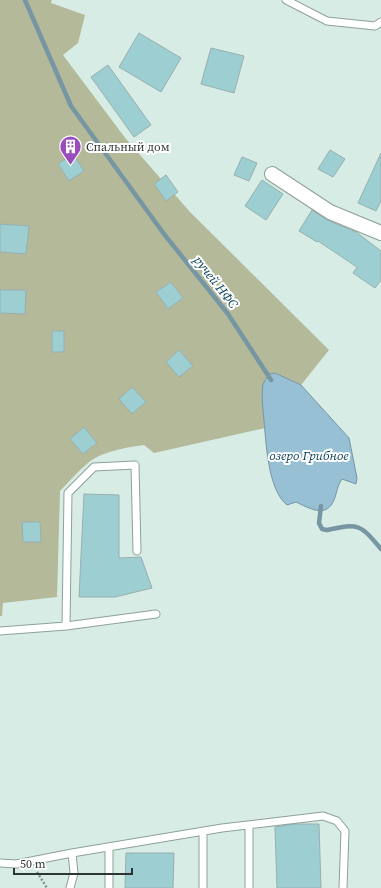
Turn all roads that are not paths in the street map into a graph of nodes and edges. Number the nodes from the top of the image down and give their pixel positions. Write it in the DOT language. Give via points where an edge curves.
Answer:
graph roads {
  1 [pos="286,0"];
  2 [pos="381,22"];
  3 [pos="272,174"];
  4 [pos="381,233"];
  5 [pos="137,551"];
  6 [pos="156,614"];
  7 [pos="66,626"];
  8 [pos="0,631"];
  9 [pos="248,825"];
  10 [pos="203,832"];
  11 [pos="109,847"];
  12 [pos="72,853"];
  13 [pos="0,863"];
  14 [pos="70,888"];
  15 [pos="109,888"];
  16 [pos="203,888"];
  17 [pos="248,888"];
  18 [pos="343,888"];
  1 -- 2 [label="lane" via="328,21 375,26"];
  3 -- 4 [label="street" via="330,212"];
  5 -- 7 [label="lane" via="135,465 94,467 68,493"];
  6 -- 7 [label="lane"];
  7 -- 8 [label="lane"];
  9 -- 10 [label="lane"];
  9 -- 17 [label="lane"];
  9 -- 18 [label="lane" via="323,816 337,821 345,830"];
  10 -- 11 [label="lane"];
  10 -- 16 [label="lane"];
  11 -- 12 [label="lane"];
  11 -- 15 [label="lane"];
  12 -- 13 [label="lane" via="16,864"];
  12 -- 14 [label="lane" via="74,874"];
}
